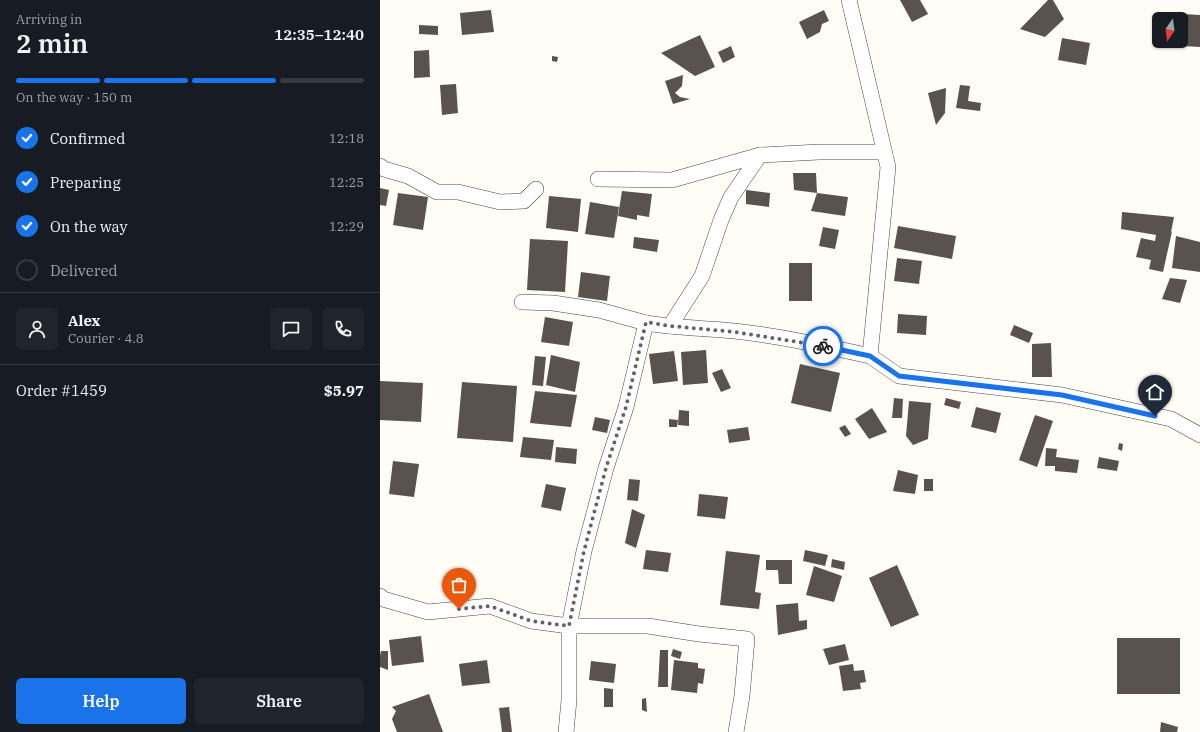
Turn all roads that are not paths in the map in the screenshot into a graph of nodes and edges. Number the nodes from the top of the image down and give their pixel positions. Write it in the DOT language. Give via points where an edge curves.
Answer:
graph roads {
  1 [pos="849,0"];
  2 [pos="884,152"];
  3 [pos="760,155"];
  4 [pos="380,166"];
  5 [pos="598,179"];
  6 [pos="536,189"];
  7 [pos="522,302"];
  8 [pos="646,322"];
  9 [pos="670,326"];
  10 [pos="870,356"];
  11 [pos="1200,435"];
  12 [pos="380,596"];
  13 [pos="569,626"];
  14 [pos="566,732"];
  15 [pos="736,732"];
  1 -- 2 [label="street"];
  2 -- 3 [label="street"];
  2 -- 10 [label="street" via="888,167"];
  3 -- 5 [label="street" via="672,180"];
  3 -- 9 [label="street" via="731,197 702,276"];
  4 -- 6 [label="street" via="408,176 437,192 458,192 500,202 524,201"];
  7 -- 8 [label="street" via="553,303 600,310"];
  8 -- 9 [label="street"];
  8 -- 13 [label="street" via="626,407 606,468 584,551"];
  9 -- 10 [label="street" via="812,343"];
  10 -- 11 [label="street" via="899,376 1062,395 1171,419"];
  12 -- 13 [label="street" via="428,612 490,606 531,621"];
  13 -- 14 [label="street" via="569,700"];
  13 -- 15 [label="street" via="648,626 747,639"];
}
